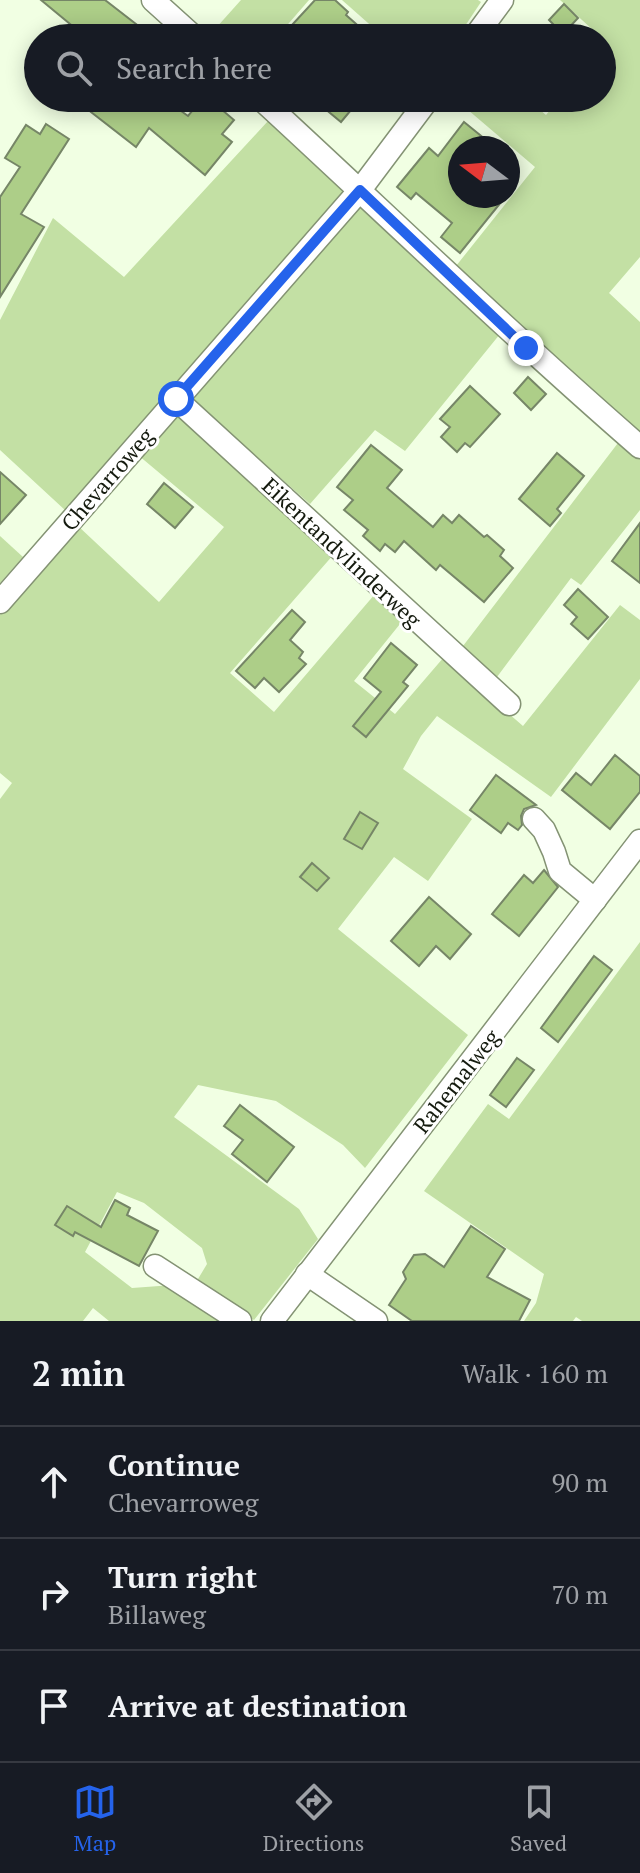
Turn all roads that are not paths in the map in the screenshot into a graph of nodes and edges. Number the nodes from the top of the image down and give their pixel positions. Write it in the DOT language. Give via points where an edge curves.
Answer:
graph roads {
  1 [pos="153,0"];
  2 [pos="502,0"];
  3 [pos="180,24"];
  4 [pos="484,24"];
  5 [pos="275,112"];
  6 [pos="418,112"];
  7 [pos="360,190"];
  8 [pos="176,399"];
  9 [pos="640,447"];
  10 [pos="0,602"];
  11 [pos="509,704"];
  12 [pos="534,819"];
  13 [pos="640,841"];
  14 [pos="595,900"];
  15 [pos="155,1266"];
  16 [pos="307,1274"];
  17 [pos="240,1321"];
  18 [pos="272,1321"];
  19 [pos="376,1321"];
  1 -- 3 [label="street"];
  2 -- 4 [label="street"];
  5 -- 7 [label="street"];
  6 -- 7 [label="street, Chevarroweg"];
  7 -- 8 [label="street, Chevarroweg"];
  7 -- 9 [label="street" via="526,348"];
  8 -- 10 [label="street, Chevarroweg"];
  8 -- 11 [label="street, Eikentandvlinderweg"];
  12 -- 14 [label="street" via="544,830 560,871"];
  13 -- 14 [label="street, Rahemalweg"];
  14 -- 16 [label="street, Rahemalweg"];
  15 -- 17 [label="street"];
  16 -- 18 [label="street, Rahemalweg"];
  16 -- 19 [label="street"];
}
